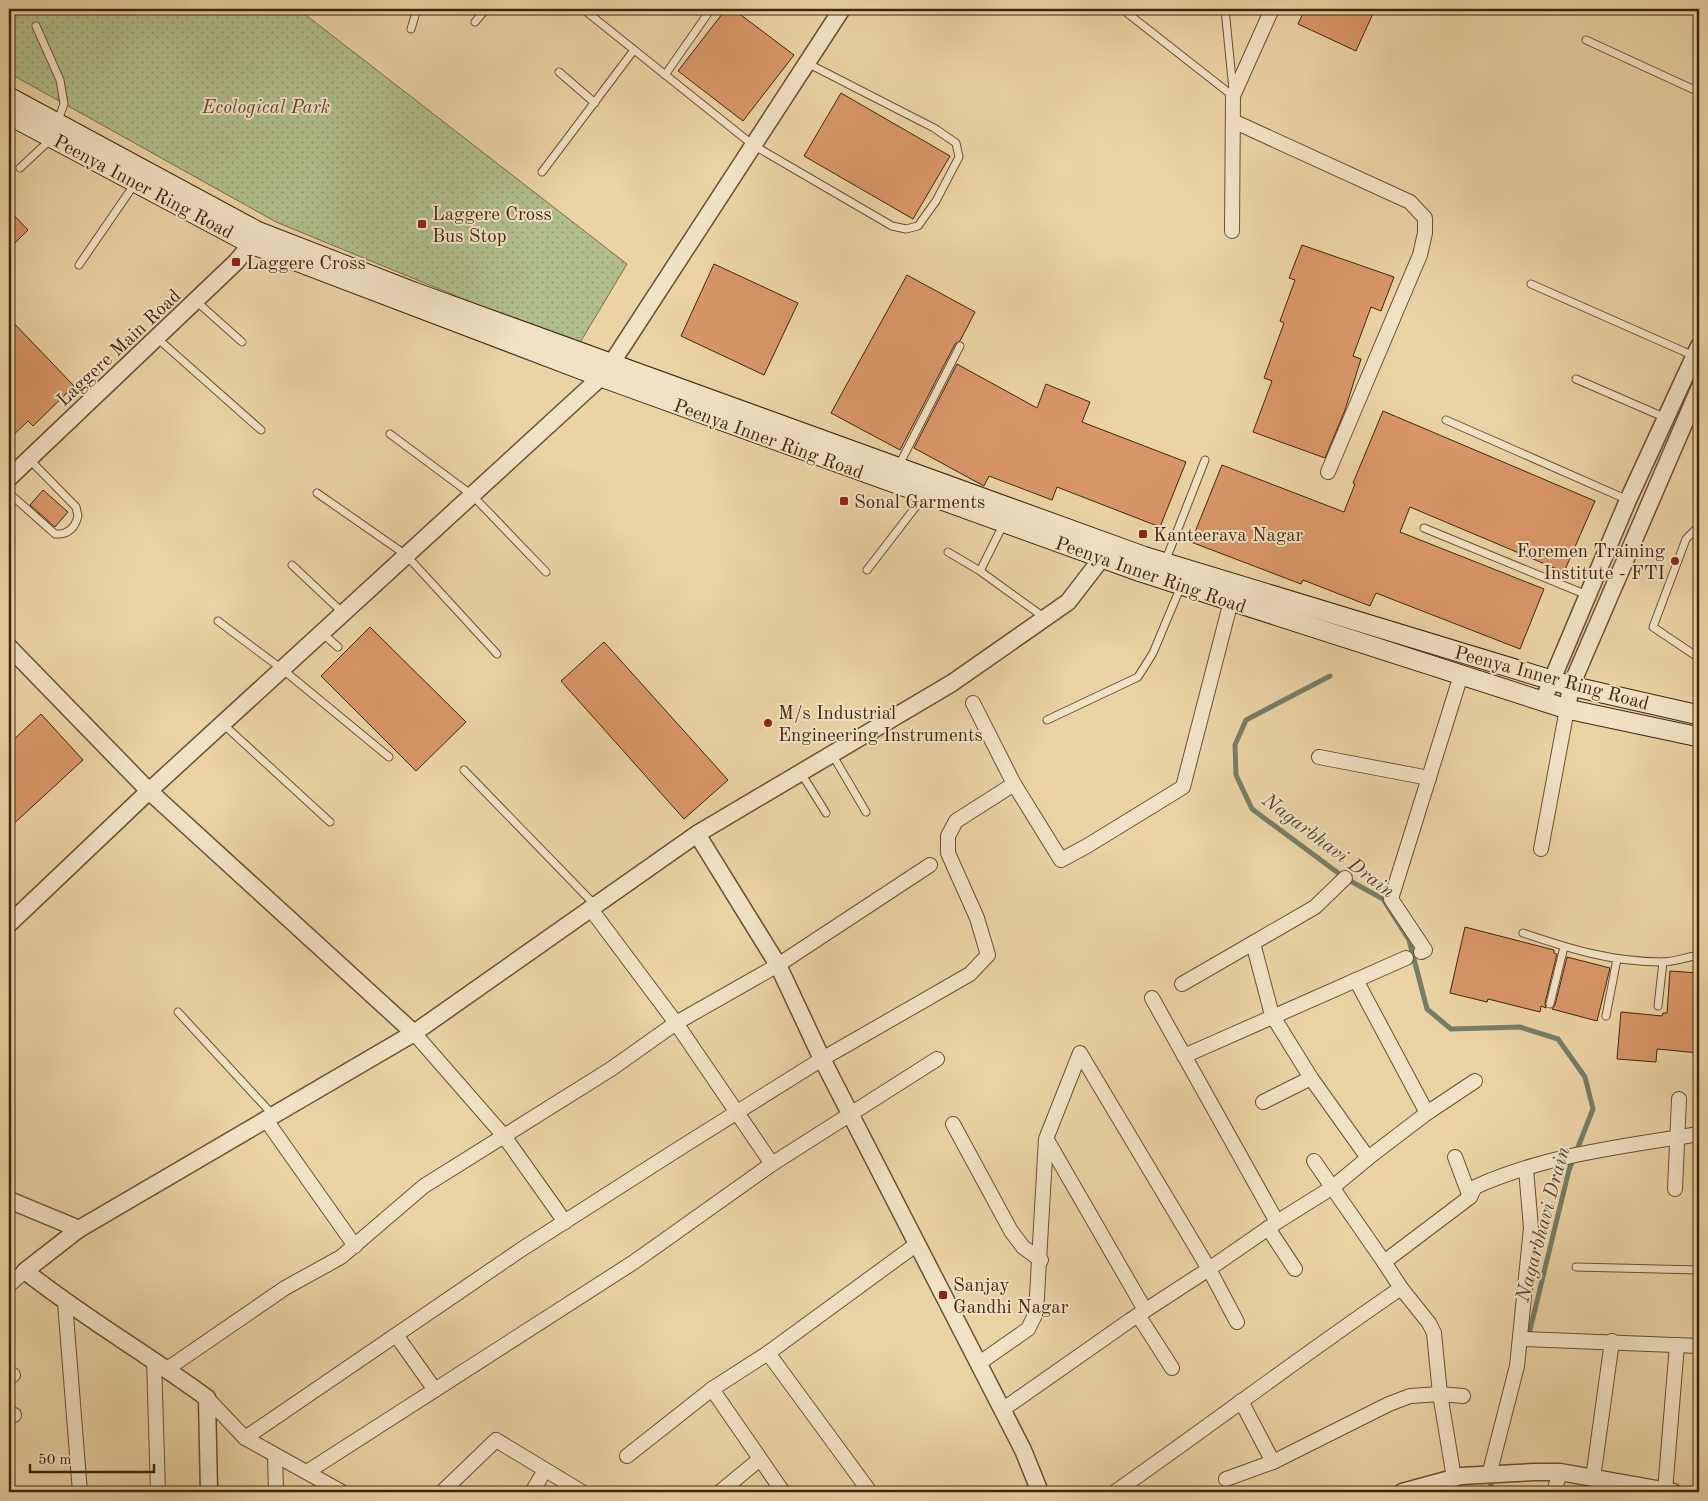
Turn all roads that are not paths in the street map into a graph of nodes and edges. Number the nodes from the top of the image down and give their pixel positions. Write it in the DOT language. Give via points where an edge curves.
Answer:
graph roads {
  1 [pos="417,9"];
  2 [pos="486,9"];
  3 [pos="583,9"];
  4 [pos="711,9"];
  5 [pos="842,9"];
  6 [pos="1122,9"];
  7 [pos="1225,9"];
  8 [pos="1272,9"];
  9 [pos="475,22"];
  10 [pos="36,26"];
  11 [pos="411,29"];
  12 [pos="1586,40"];
  13 [pos="634,50"];
  14 [pos="806,63"];
  15 [pos="559,72"];
  16 [pos="665,75"];
  17 [pos="1699,92"];
  18 [pos="1233,96"];
  19 [pos="9,97"];
  20 [pos="595,103"];
  21 [pos="9,115"];
  22 [pos="1233,121"];
  23 [pos="54,130"];
  24 [pos="753,145"];
  25 [pos="20,168"];
  26 [pos="542,172"];
  27 [pos="136,182"];
  28 [pos="1232,231"];
  29 [pos="254,237"];
  30 [pos="79,265"];
  31 [pos="1531,284"];
  32 [pos="196,301"];
  33 [pos="157,337"];
  34 [pos="242,342"];
  35 [pos="960,346"];
  36 [pos="1697,351"];
  37 [pos="606,370"];
  38 [pos="1576,379"];
  39 [pos="1699,390"];
  40 [pos="1666,418"];
  41 [pos="1446,420"];
  42 [pos="261,430"];
  43 [pos="390,434"];
  44 [pos="28,459"];
  45 [pos="1205,460"];
  46 [pos="898,468"];
  47 [pos="1328,472"];
  48 [pos="9,478"];
  49 [pos="9,493"];
  50 [pos="317,494"];
  51 [pos="926,494"];
  52 [pos="472,495"];
  53 [pos="1628,500"];
  54 [pos="1004,523"];
  55 [pos="1699,526"];
  56 [pos="1424,528"];
  57 [pos="1105,551"];
  58 [pos="948,552"];
  59 [pos="406,555"];
  60 [pos="1165,563"];
  61 [pos="292,565"];
  62 [pos="867,570"];
  63 [pos="980,571"];
  64 [pos="546,572"];
  65 [pos="1181,585"];
  66 [pos="1587,596"];
  67 [pos="1231,601"];
  68 [pos="343,613"];
  69 [pos="1045,618"];
  70 [pos="218,621"];
  71 [pos="322,632"];
  72 [pos="9,646"];
  73 [pos="338,647"];
  74 [pos="497,654"];
  75 [pos="1699,658"];
  76 [pos="282,669"];
  77 [pos="1461,675"];
  78 [pos="1552,680"];
  79 [pos="1571,686"];
  80 [pos="1543,701"];
  81 [pos="973,704"];
  82 [pos="1567,709"];
  83 [pos="1699,715"];
  84 [pos="1047,720"];
  85 [pos="222,724"];
  86 [pos="1699,737"];
  87 [pos="832,754"];
  88 [pos="389,757"];
  89 [pos="1318,757"];
  90 [pos="464,770"];
  91 [pos="800,773"];
  92 [pos="1429,778"];
  93 [pos="1014,784"];
  94 [pos="149,791"];
  95 [pos="866,812"];
  96 [pos="826,813"];
  97 [pos="330,822"];
  98 [pos="697,834"];
  99 [pos="1541,849"];
  100 [pos="930,865"];
  101 [pos="1345,878"];
  102 [pos="593,907"];
  103 [pos="9,924"];
  104 [pos="1523,933"];
  105 [pos="1253,943"];
  106 [pos="1564,947"];
  107 [pos="1421,952"];
  108 [pos="1699,955"];
  109 [pos="1406,958"];
  110 [pos="1617,958"];
  111 [pos="1663,962"];
  112 [pos="778,964"];
  113 [pos="1356,980"];
  114 [pos="1182,984"];
  115 [pos="1152,998"];
  116 [pos="1550,1004"];
  117 [pos="1658,1006"];
  118 [pos="178,1012"];
  119 [pos="1272,1015"];
  120 [pos="1606,1016"];
  121 [pos="676,1023"];
  122 [pos="414,1033"];
  123 [pos="1184,1056"];
  124 [pos="822,1059"];
  125 [pos="937,1059"];
  126 [pos="1310,1078"];
  127 [pos="1475,1081"];
  128 [pos="1679,1099"];
  129 [pos="1263,1102"];
  130 [pos="738,1113"];
  131 [pos="1427,1113"];
  132 [pos="851,1114"];
  133 [pos="269,1118"];
  134 [pos="953,1124"];
  135 [pos="1699,1134"];
  136 [pos="504,1136"];
  137 [pos="1677,1137"];
  138 [pos="1046,1139"];
  139 [pos="1455,1157"];
  140 [pos="1368,1158"];
  141 [pos="1314,1161"];
  142 [pos="772,1164"];
  143 [pos="1526,1168"];
  144 [pos="1333,1187"];
  145 [pos="1674,1189"];
  146 [pos="1470,1197"];
  147 [pos="9,1200"];
  148 [pos="565,1222"];
  149 [pos="1273,1225"];
  150 [pos="79,1229"];
  151 [pos="917,1244"];
  152 [pos="355,1246"];
  153 [pos="1041,1260"];
  154 [pos="1384,1262"];
  155 [pos="1576,1267"];
  156 [pos="1209,1269"];
  157 [pos="1295,1269"];
  158 [pos="1699,1270"];
  159 [pos="24,1271"];
  160 [pos="9,1285"];
  161 [pos="1401,1288"];
  162 [pos="65,1303"];
  163 [pos="1141,1313"];
  164 [pos="1237,1322"];
  165 [pos="396,1335"];
  166 [pos="1526,1339"];
  167 [pos="1612,1341"];
  168 [pos="1677,1345"];
  169 [pos="1699,1346"];
  170 [pos="768,1353"];
  171 [pos="978,1364"];
  172 [pos="161,1365"];
  173 [pos="1172,1368"];
  174 [pos="712,1389"];
  175 [pos="435,1390"];
  176 [pos="1440,1394"];
  177 [pos="1463,1396"];
  178 [pos="206,1398"];
  179 [pos="1241,1401"];
  180 [pos="1002,1410"];
  181 [pos="245,1438"];
  182 [pos="275,1454"];
  183 [pos="627,1456"];
  184 [pos="760,1459"];
  185 [pos="1273,1462"];
  186 [pos="545,1470"];
  187 [pos="307,1472"];
  188 [pos="1560,1472"];
  189 [pos="1489,1475"];
  190 [pos="1458,1477"];
  191 [pos="1593,1478"];
  192 [pos="1226,1479"];
  193 [pos="1661,1491"];
  194 [pos="80,1492"];
  195 [pos="158,1492"];
  196 [pos="209,1492"];
  197 [pos="276,1492"];
  198 [pos="342,1492"];
  199 [pos="442,1492"];
  200 [pos="532,1492"];
  201 [pos="582,1492"];
  202 [pos="720,1492"];
  203 [pos="783,1492"];
  204 [pos="870,1492"];
  205 [pos="1040,1492"];
  206 [pos="1115,1492"];
  207 [pos="1402,1492"];
  208 [pos="1554,1492"];
  1 -- 11 [label="lane"];
  2 -- 9 [label="lane"];
  3 -- 13 [label="lane"];
  4 -- 16 [label="lane"];
  5 -- 14 [label="street"];
  6 -- 18 [label="lane"];
  7 -- 18 [label="lane"];
  8 -- 18 [label="street"];
  10 -- 23 [label="lane" via="60,80 64,104"];
  12 -- 17 [label="lane"];
  13 -- 16 [label="lane"];
  13 -- 20 [label="lane"];
  14 -- 24 [label="street"];
  14 -- 24 [label="lane" via="934,128 956,143 959,157 936,202 918,226 892,226"];
  15 -- 20 [label="lane"];
  16 -- 24 [label="lane"];
  18 -- 22 [label="street"];
  19 -- 23 [label="main road, Peenya Inner Ring Road"];
  20 -- 26 [label="lane"];
  21 -- 23 [label="main road, Peenya Inner Ring Road"];
  22 -- 28 [label="street"];
  22 -- 47 [label="street" via="1410,202 1425,218 1420,255"];
  23 -- 25 [label="lane"];
  23 -- 27 [label="main road, Peenya Inner Ring Road"];
  23 -- 29 [label="main road, Peenya Inner Ring Road"];
  24 -- 37 [label="street"];
  27 -- 29 [label="main road, Peenya Inner Ring Road"];
  27 -- 30 [label="lane"];
  29 -- 32 [label="street, Laggere Main Road" via="236,262"];
  29 -- 37 [label="main road, Peenya Inner Ring Road"];
  31 -- 36 [label="lane"];
  32 -- 33 [label="street, Laggere Main Road"];
  32 -- 34 [label="lane"];
  33 -- 42 [label="lane"];
  33 -- 44 [label="street, Laggere Main Road"];
  35 -- 46 [label="lane"];
  36 -- 40 [label="street"];
  37 -- 46 [label="main road, Peenya Inner Ring Road"];
  37 -- 51 [label="main road, Peenya Inner Ring Road"];
  37 -- 52 [label="street"];
  38 -- 40 [label="lane"];
  39 -- 79 [label="street"];
  40 -- 53 [label="street"];
  41 -- 53 [label="lane"];
  43 -- 52 [label="lane"];
  44 -- 48 [label="street, Laggere Main Road"];
  44 -- 49 [label="lane" via="76,507 77,521 67,533 55,534"];
  45 -- 60 [label="lane"];
  46 -- 57 [label="main road, Peenya Inner Ring Road"];
  50 -- 59 [label="lane"];
  51 -- 54 [label="main road, Peenya Inner Ring Road"];
  51 -- 62 [label="lane"];
  52 -- 59 [label="street"];
  52 -- 64 [label="lane"];
  53 -- 66 [label="street"];
  54 -- 57 [label="main road, Peenya Inner Ring Road"];
  54 -- 63 [label="lane"];
  55 -- 75 [label="lane" via="1686,539 1653,627"];
  56 -- 66 [label="lane"];
  57 -- 60 [label="main road, Peenya Inner Ring Road"];
  57 -- 65 [label="main road, Peenya Inner Ring Road"];
  57 -- 69 [label="street" via="1068,602"];
  58 -- 63 [label="lane"];
  59 -- 68 [label="street"];
  59 -- 74 [label="lane"];
  60 -- 78 [label="main road, Peenya Inner Ring Road"];
  61 -- 68 [label="lane"];
  63 -- 69 [label="lane"];
  65 -- 67 [label="main road, Peenya Inner Ring Road"];
  65 -- 84 [label="lane" via="1153,653 1138,677"];
  66 -- 78 [label="street"];
  67 -- 77 [label="main road, Peenya Inner Ring Road"];
  67 -- 93 [label="street" via="1183,787 1061,860"];
  68 -- 71 [label="street"];
  69 -- 87 [label="street" via="952,684"];
  70 -- 76 [label="lane"];
  71 -- 73 [label="lane"];
  71 -- 76 [label="street"];
  72 -- 94 [label="street"];
  76 -- 85 [label="street"];
  76 -- 88 [label="lane"];
  77 -- 80 [label="main road, Peenya Inner Ring Road"];
  77 -- 92 [label="street"];
  78 -- 79 [label="main road, Peenya Inner Ring Road"];
  78 -- 80 [label="street"];
  79 -- 82 [label="street"];
  79 -- 83 [label="main road, Peenya Inner Ring Road"];
  80 -- 82 [label="main road, Peenya Inner Ring Road"];
  81 -- 93 [label="street"];
  82 -- 86 [label="main road, Peenya Inner Ring Road"];
  82 -- 99 [label="street"];
  85 -- 94 [label="street"];
  85 -- 97 [label="lane"];
  87 -- 91 [label="street"];
  87 -- 95 [label="lane"];
  89 -- 92 [label="street"];
  90 -- 102 [label="lane"];
  91 -- 96 [label="lane"];
  91 -- 98 [label="street"];
  92 -- 107 [label="street" via="1391,900 1425,950"];
  93 -- 124 [label="street" via="956,821 948,836 948,853 977,918 988,955 970,974"];
  94 -- 103 [label="street"];
  94 -- 122 [label="street"];
  98 -- 102 [label="street"];
  98 -- 112 [label="street"];
  100 -- 112 [label="street"];
  101 -- 105 [label="street" via="1314,907"];
  102 -- 121 [label="street"];
  102 -- 122 [label="street"];
  104 -- 106 [label="lane"];
  105 -- 114 [label="street"];
  105 -- 119 [label="street"];
  106 -- 110 [label="lane" via="1585,954"];
  106 -- 116 [label="lane"];
  107 -- 109 [label="lane"];
  108 -- 111 [label="lane"];
  109 -- 113 [label="street"];
  110 -- 111 [label="lane"];
  110 -- 120 [label="lane"];
  111 -- 117 [label="lane"];
  112 -- 121 [label="street"];
  112 -- 124 [label="street"];
  113 -- 119 [label="street"];
  113 -- 131 [label="street"];
  115 -- 123 [label="street"];
  118 -- 133 [label="lane"];
  119 -- 123 [label="street"];
  119 -- 126 [label="street"];
  121 -- 130 [label="street"];
  121 -- 136 [label="street" via="611,1069"];
  122 -- 133 [label="street"];
  122 -- 136 [label="street"];
  123 -- 149 [label="street"];
  124 -- 130 [label="street"];
  124 -- 132 [label="street"];
  125 -- 132 [label="street"];
  126 -- 129 [label="street"];
  126 -- 140 [label="street"];
  127 -- 131 [label="street"];
  128 -- 137 [label="street"];
  130 -- 142 [label="street"];
  130 -- 148 [label="street"];
  131 -- 140 [label="street"];
  132 -- 142 [label="street"];
  132 -- 151 [label="street"];
  133 -- 150 [label="street"];
  133 -- 152 [label="street"];
  134 -- 153 [label="street" via="1011,1231 1023,1247"];
  135 -- 137 [label="street"];
  136 -- 148 [label="street"];
  136 -- 152 [label="street" via="424,1186"];
  137 -- 143 [label="street" via="1599,1150"];
  137 -- 145 [label="street"];
  138 -- 153 [label="street"];
  138 -- 156 [label="street" via="1080,1053"];
  138 -- 163 [label="street"];
  139 -- 146 [label="street"];
  140 -- 144 [label="street"];
  141 -- 144 [label="street"];
  142 -- 175 [label="street" via="634,1262"];
  143 -- 146 [label="street" via="1475,1187"];
  143 -- 166 [label="street" via="1531,1228"];
  144 -- 149 [label="street"];
  144 -- 154 [label="street"];
  146 -- 154 [label="street"];
  147 -- 150 [label="street"];
  148 -- 165 [label="street"];
  149 -- 156 [label="street"];
  149 -- 157 [label="street"];
  150 -- 159 [label="street"];
  151 -- 170 [label="street"];
  151 -- 171 [label="street"];
  152 -- 172 [label="street"];
  153 -- 171 [label="street" via="1036,1313 1028,1329"];
  154 -- 161 [label="street"];
  155 -- 158 [label="lane"];
  156 -- 163 [label="street"];
  156 -- 164 [label="street"];
  159 -- 160 [label="street"];
  159 -- 162 [label="street"];
  161 -- 176 [label="street" via="1434,1333"];
  161 -- 179 [label="street"];
  162 -- 172 [label="street"];
  162 -- 194 [label="street"];
  163 -- 173 [label="street"];
  163 -- 180 [label="street"];
  165 -- 175 [label="street"];
  165 -- 181 [label="street"];
  166 -- 167 [label="street"];
  166 -- 189 [label="street"];
  167 -- 168 [label="street"];
  167 -- 191 [label="street"];
  168 -- 169 [label="street"];
  168 -- 193 [label="street"];
  170 -- 174 [label="street"];
  170 -- 204 [label="street"];
  171 -- 180 [label="street"];
  172 -- 178 [label="street"];
  172 -- 195 [label="street"];
  174 -- 183 [label="street"];
  174 -- 184 [label="street"];
  175 -- 187 [label="street"];
  176 -- 177 [label="street"];
  176 -- 185 [label="street" via="1410,1396 1389,1404"];
  176 -- 190 [label="street"];
  178 -- 181 [label="street"];
  178 -- 196 [label="street"];
  179 -- 185 [label="street"];
  179 -- 206 [label="street"];
  180 -- 205 [label="street"];
  181 -- 182 [label="street"];
  182 -- 187 [label="street"];
  182 -- 197 [label="street"];
  184 -- 202 [label="street"];
  184 -- 203 [label="street"];
  185 -- 192 [label="street"];
  186 -- 199 [label="street" via="496,1440"];
  186 -- 200 [label="street"];
  186 -- 201 [label="street"];
  187 -- 198 [label="street"];
  188 -- 189 [label="street"];
  188 -- 191 [label="street"];
  188 -- 208 [label="street"];
  189 -- 190 [label="street"];
  190 -- 207 [label="street"];
  191 -- 193 [label="street"];
}
